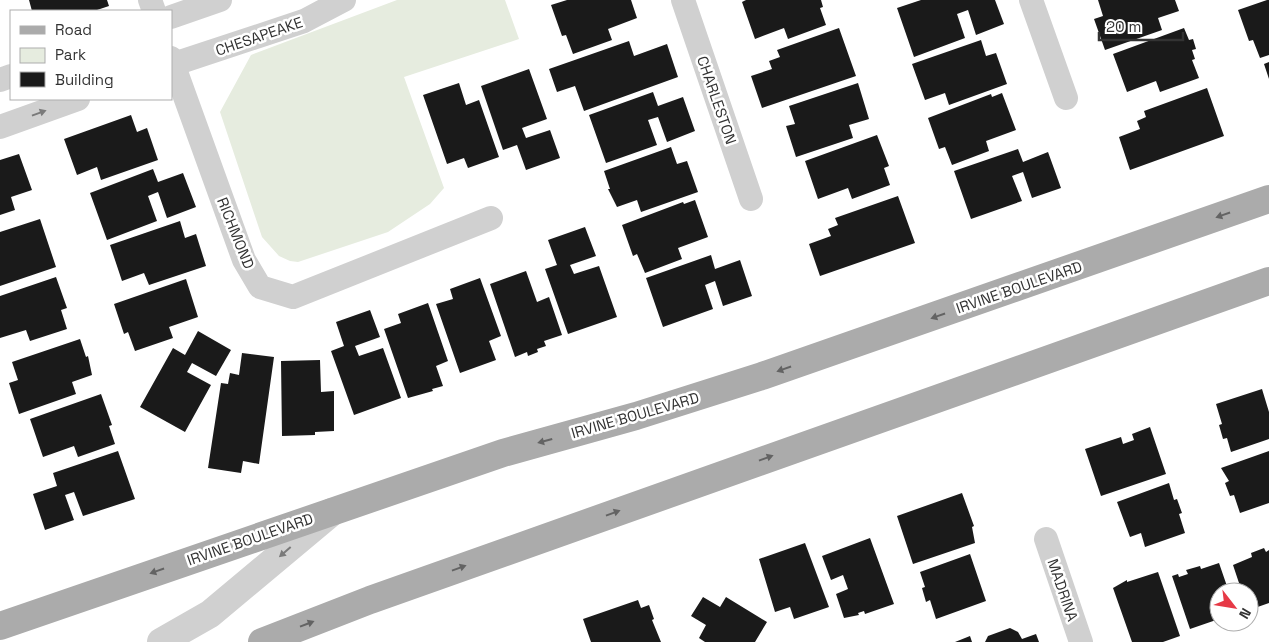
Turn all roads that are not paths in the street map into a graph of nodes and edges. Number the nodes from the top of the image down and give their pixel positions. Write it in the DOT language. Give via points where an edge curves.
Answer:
graph roads {
  1 [pos="220,0"];
  2 [pos="344,0"];
  3 [pos="683,0"];
  4 [pos="1031,0"];
  5 [pos="172,18"];
  6 [pos="172,63"];
  7 [pos="1066,98"];
  8 [pos="75,100"];
  9 [pos="0,127"];
  10 [pos="751,199"];
  11 [pos="1269,199"];
  12 [pos="491,218"];
  13 [pos="1269,281"];
  14 [pos="335,509"];
  15 [pos="1046,539"];
  16 [pos="0,626"];
  17 [pos="161,642"];
  18 [pos="262,642"];
  19 [pos="1081,642"];
  1 -- 5 [label="street"];
  2 -- 6 [label="street, CHESAPEAKE" via="304,21"];
  3 -- 10 [label="street, CHARLESTON"];
  4 -- 7 [label="street"];
  6 -- 12 [label="street, RICHMOND" via="244,260 260,287 293,297"];
  9 -- 8 [label="street, one-way"];
  11 -- 14 [label="main road, IRVINE BOULEVARD, one-way" via="762,376 636,416 503,452"];
  18 -- 13 [label="main road, one-way" via="379,596"];
  14 -- 16 [label="main road, IRVINE BOULEVARD, one-way"];
  14 -- 17 [label="street, one-way" via="210,614"];
  15 -- 19 [label="street, MADRINA"];
}
